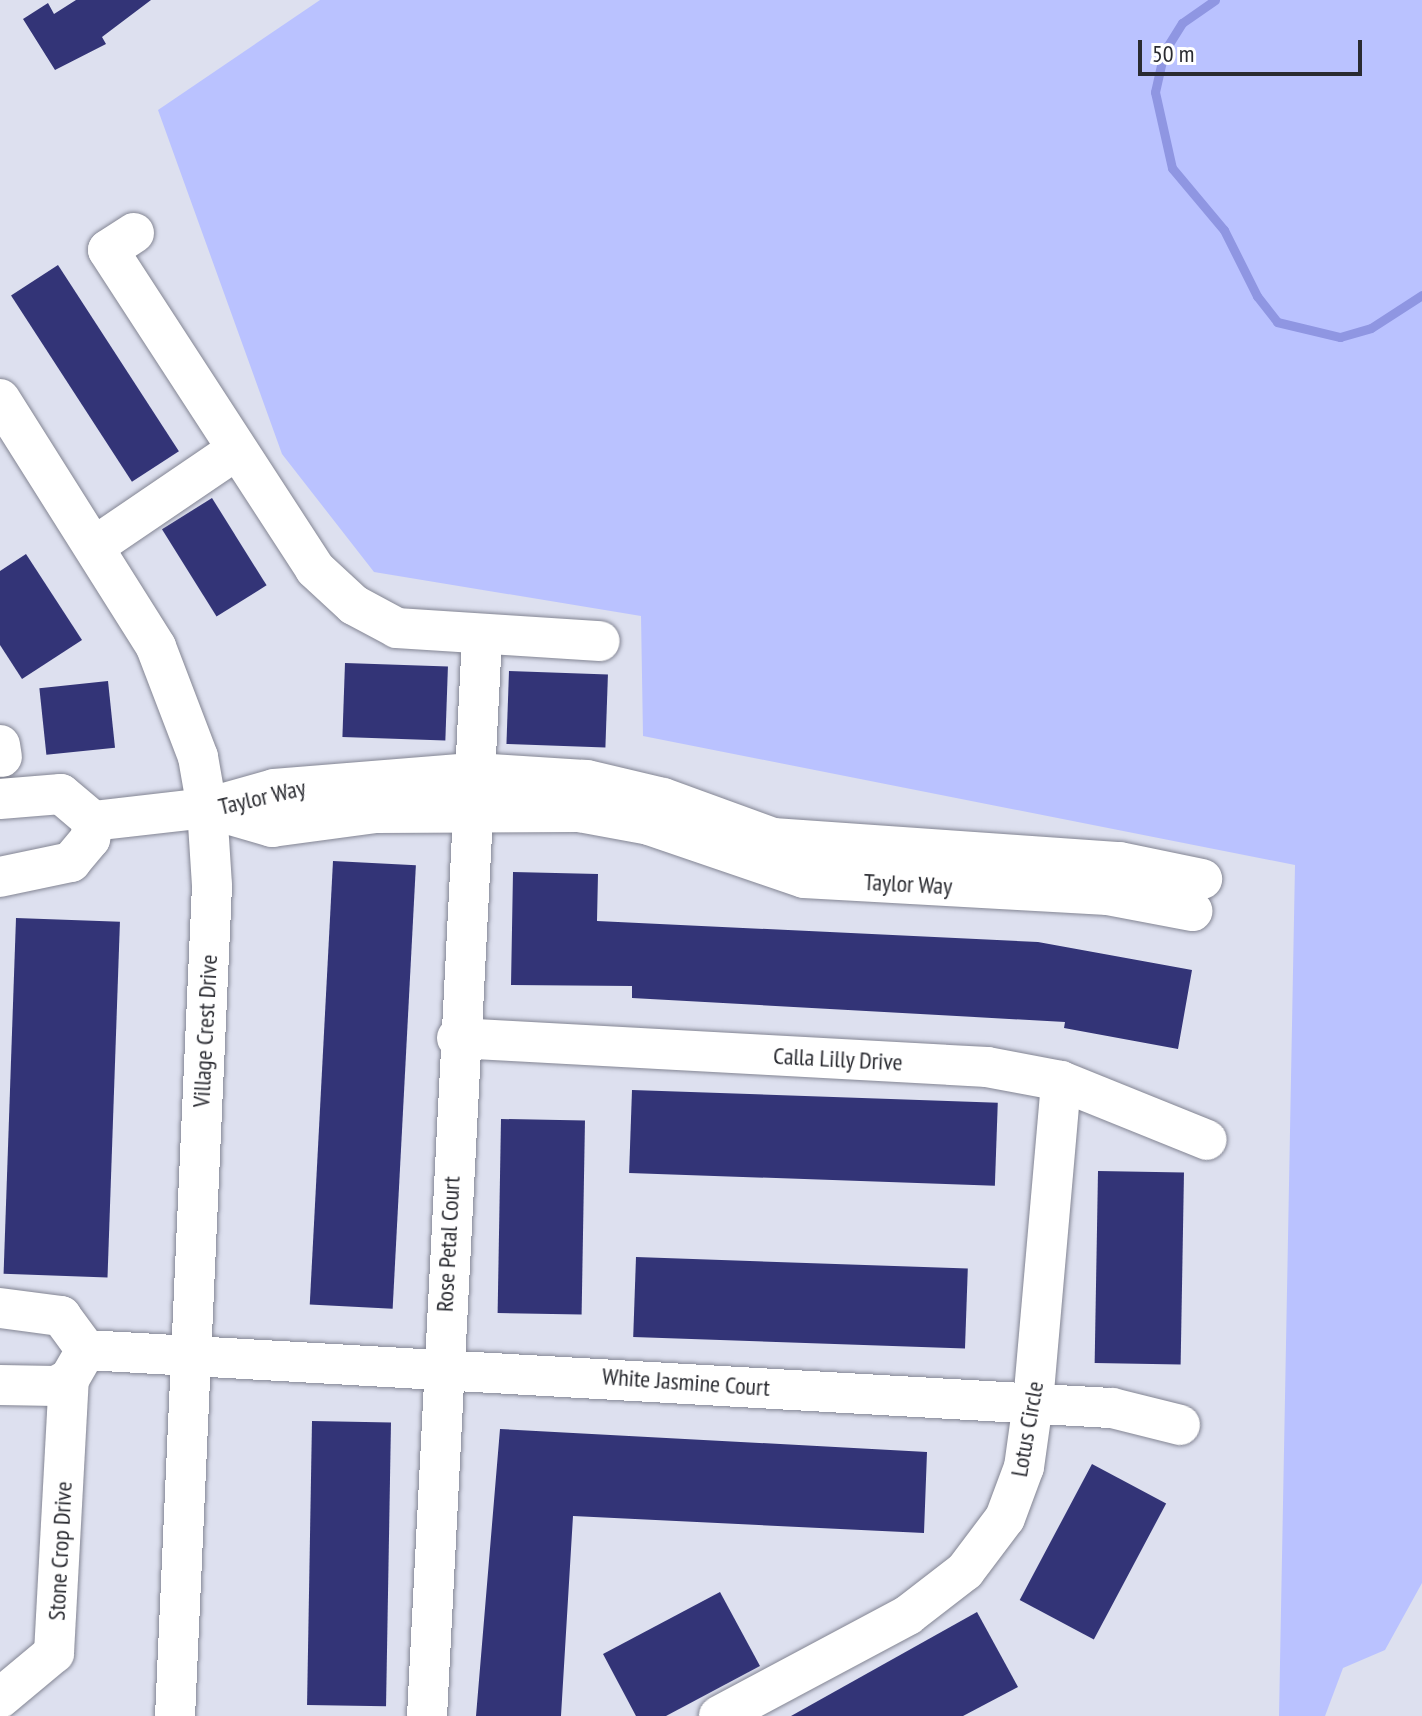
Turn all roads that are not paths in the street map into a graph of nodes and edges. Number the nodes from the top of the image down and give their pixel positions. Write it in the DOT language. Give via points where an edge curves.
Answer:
graph roads {
  1 [pos="134,233"];
  2 [pos="0,399"];
  3 [pos="236,450"];
  4 [pos="95,546"];
  5 [pos="482,637"];
  6 [pos="600,641"];
  7 [pos="474,791"];
  8 [pos="0,799"];
  9 [pos="207,808"];
  10 [pos="93,821"];
  11 [pos="0,877"];
  12 [pos="1197,895"];
  13 [pos="457,1038"];
  14 [pos="1061,1081"];
  15 [pos="1207,1140"];
  16 [pos="0,1308"];
  17 [pos="191,1353"];
  18 [pos="78,1364"];
  19 [pos="442,1367"];
  20 [pos="0,1385"];
  21 [pos="1033,1403"];
  22 [pos="1180,1425"];
  23 [pos="0,1698"];
  24 [pos="175,1716"];
  25 [pos="427,1716"];
  26 [pos="719,1716"];
  1 -- 3 [label="street" via="108,250"];
  2 -- 4 [label="street, Village Crest Drive"];
  3 -- 4 [label="street"];
  3 -- 5 [label="street" via="315,569 354,605 397,628"];
  4 -- 9 [label="street, Village Crest Drive" via="181,706"];
  5 -- 6 [label="street"];
  5 -- 7 [label="street, Rose Petal Court"];
  7 -- 9 [label="street, Taylor Way" via="272,827"];
  7 -- 12 [label="street, Taylor Way" via="649,825 804,878"];
  7 -- 13 [label="street, Rose Petal Court"];
  8 -- 10 [label="street" via="61,794"];
  9 -- 10 [label="street"];
  9 -- 17 [label="street, Village Crest Drive" via="212,886"];
  10 -- 11 [label="street" via="90,839 71,862"];
  13 -- 14 [label="street, Calla Lilly Drive" via="987,1067"];
  13 -- 19 [label="street, Rose Petal Court"];
  14 -- 15 [label="street, Calla Lilly Drive"];
  14 -- 21 [label="street, Lotus Circle"];
  16 -- 18 [label="street" via="61,1316"];
  17 -- 18 [label="street, White Jasmine Court"];
  17 -- 19 [label="street, White Jasmine Court"];
  17 -- 24 [label="street, Village Crest Drive"];
  18 -- 20 [label="street, White Jasmine Court" via="43,1387"];
  18 -- 23 [label="street, Stone Crop Drive" via="54,1653"];
  19 -- 21 [label="street, White Jasmine Court"];
  19 -- 25 [label="street, Rose Petal Court"];
  21 -- 22 [label="street, White Jasmine Court" via="1112,1408"];
  21 -- 26 [label="street, Lotus Circle" via="1024,1467 1005,1518 965,1571 908,1615"];
}
